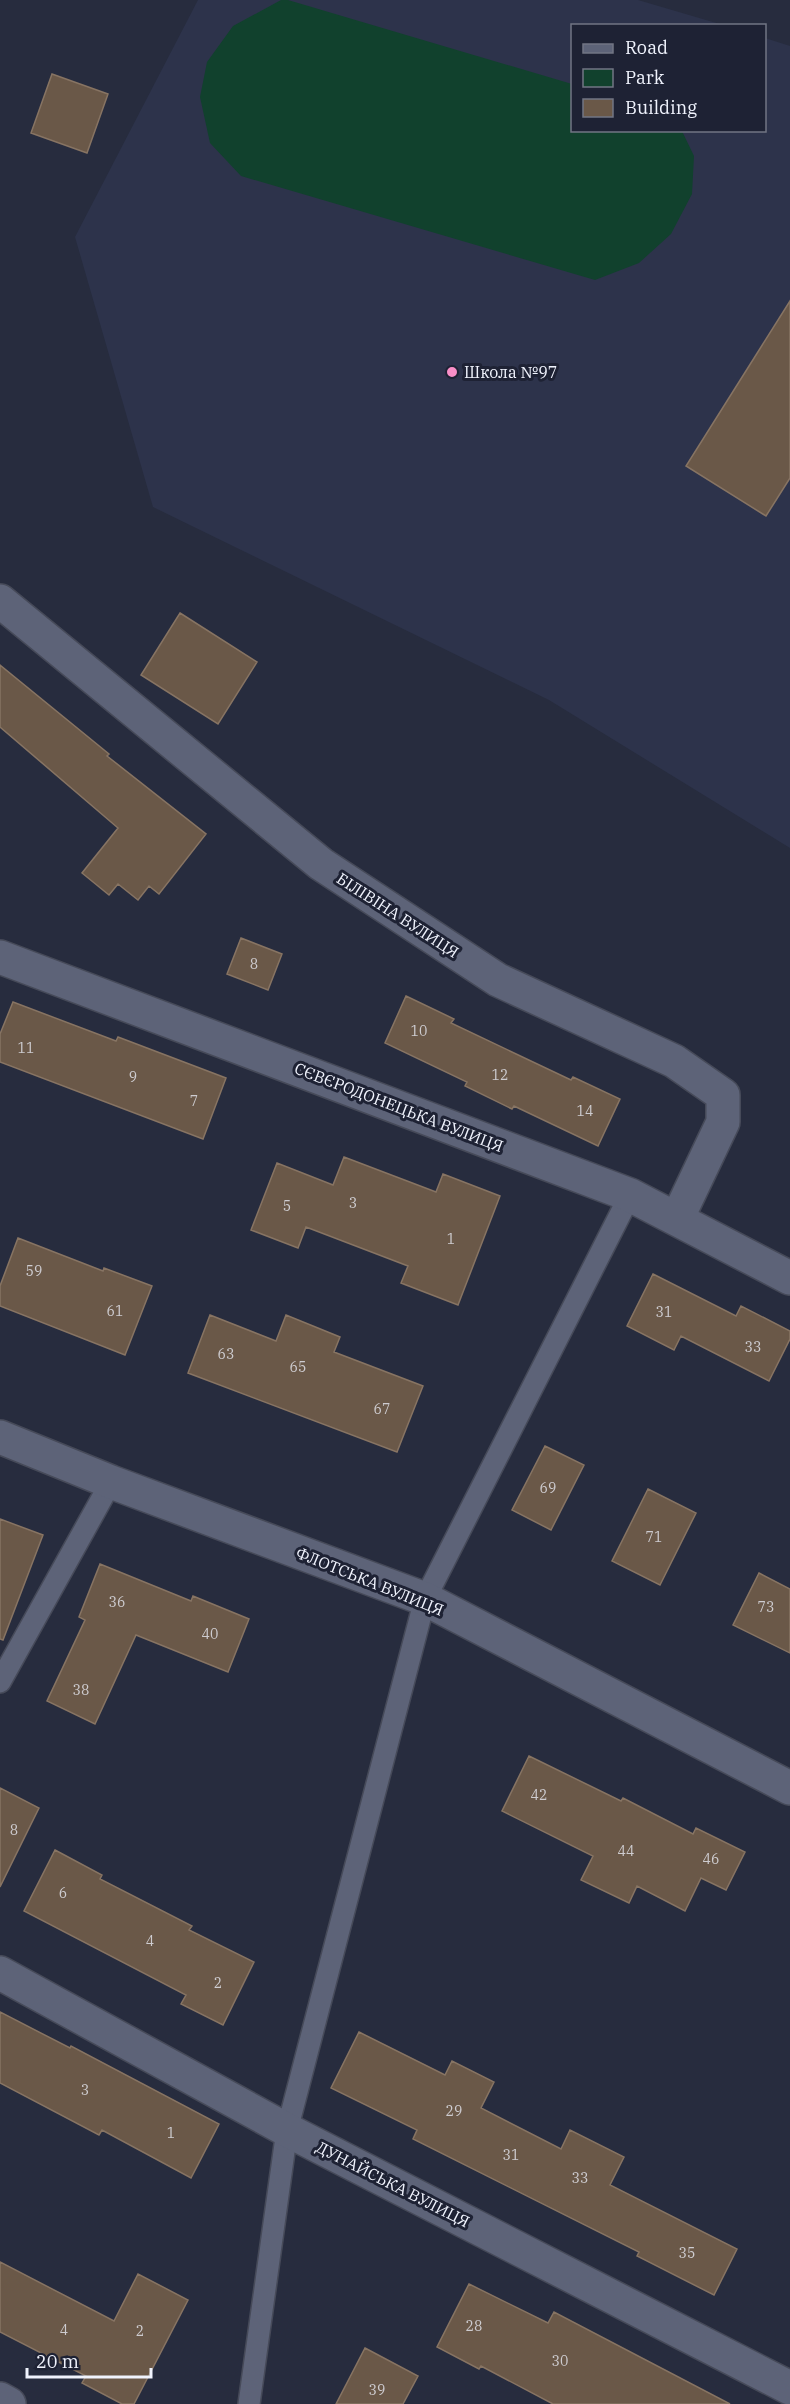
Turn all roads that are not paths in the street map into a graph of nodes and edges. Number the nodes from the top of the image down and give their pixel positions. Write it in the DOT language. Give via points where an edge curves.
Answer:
graph roads {
  1 [pos="0,601"];
  2 [pos="0,957"];
  3 [pos="630,1195"];
  4 [pos="677,1219"];
  5 [pos="790,1278"];
  6 [pos="0,1437"];
  7 [pos="111,1482"];
  8 [pos="425,1599"];
  9 [pos="0,1682"];
  10 [pos="790,1788"];
  11 [pos="0,1973"];
  12 [pos="287,2130"];
  13 [pos="790,2388"];
  14 [pos="0,2399"];
  15 [pos="9,2404"];
  16 [pos="249,2404"];
  1 -- 4 [label="street, БІЛІВІНА ВУЛИЦЯ" via="321,864 498,980 674,1061 723,1095 723,1122"];
  2 -- 3 [label="street, СЄВЄРОДОНЕЦЬКА ВУЛИЦЯ"];
  3 -- 4 [label="street, СЄВЄРОДОНЕЦЬКА ВУЛИЦЯ"];
  3 -- 8 [label="lane"];
  4 -- 5 [label="street, СЄВЄРОДОНЕЦЬКА ВУЛИЦЯ"];
  6 -- 7 [label="street, ФЛОТСЬКА ВУЛИЦЯ"];
  7 -- 8 [label="street, ФЛОТСЬКА ВУЛИЦЯ"];
  7 -- 9 [label="lane"];
  8 -- 10 [label="street, ФЛОТСЬКА ВУЛИЦЯ"];
  8 -- 12 [label="lane"];
  11 -- 12 [label="street, ДУНАЙСЬКА ВУЛИЦЯ"];
  12 -- 13 [label="street, ДУНАЙСЬКА ВУЛИЦЯ"];
  12 -- 16 [label="lane"];
  14 -- 15 [label="street"];
}
